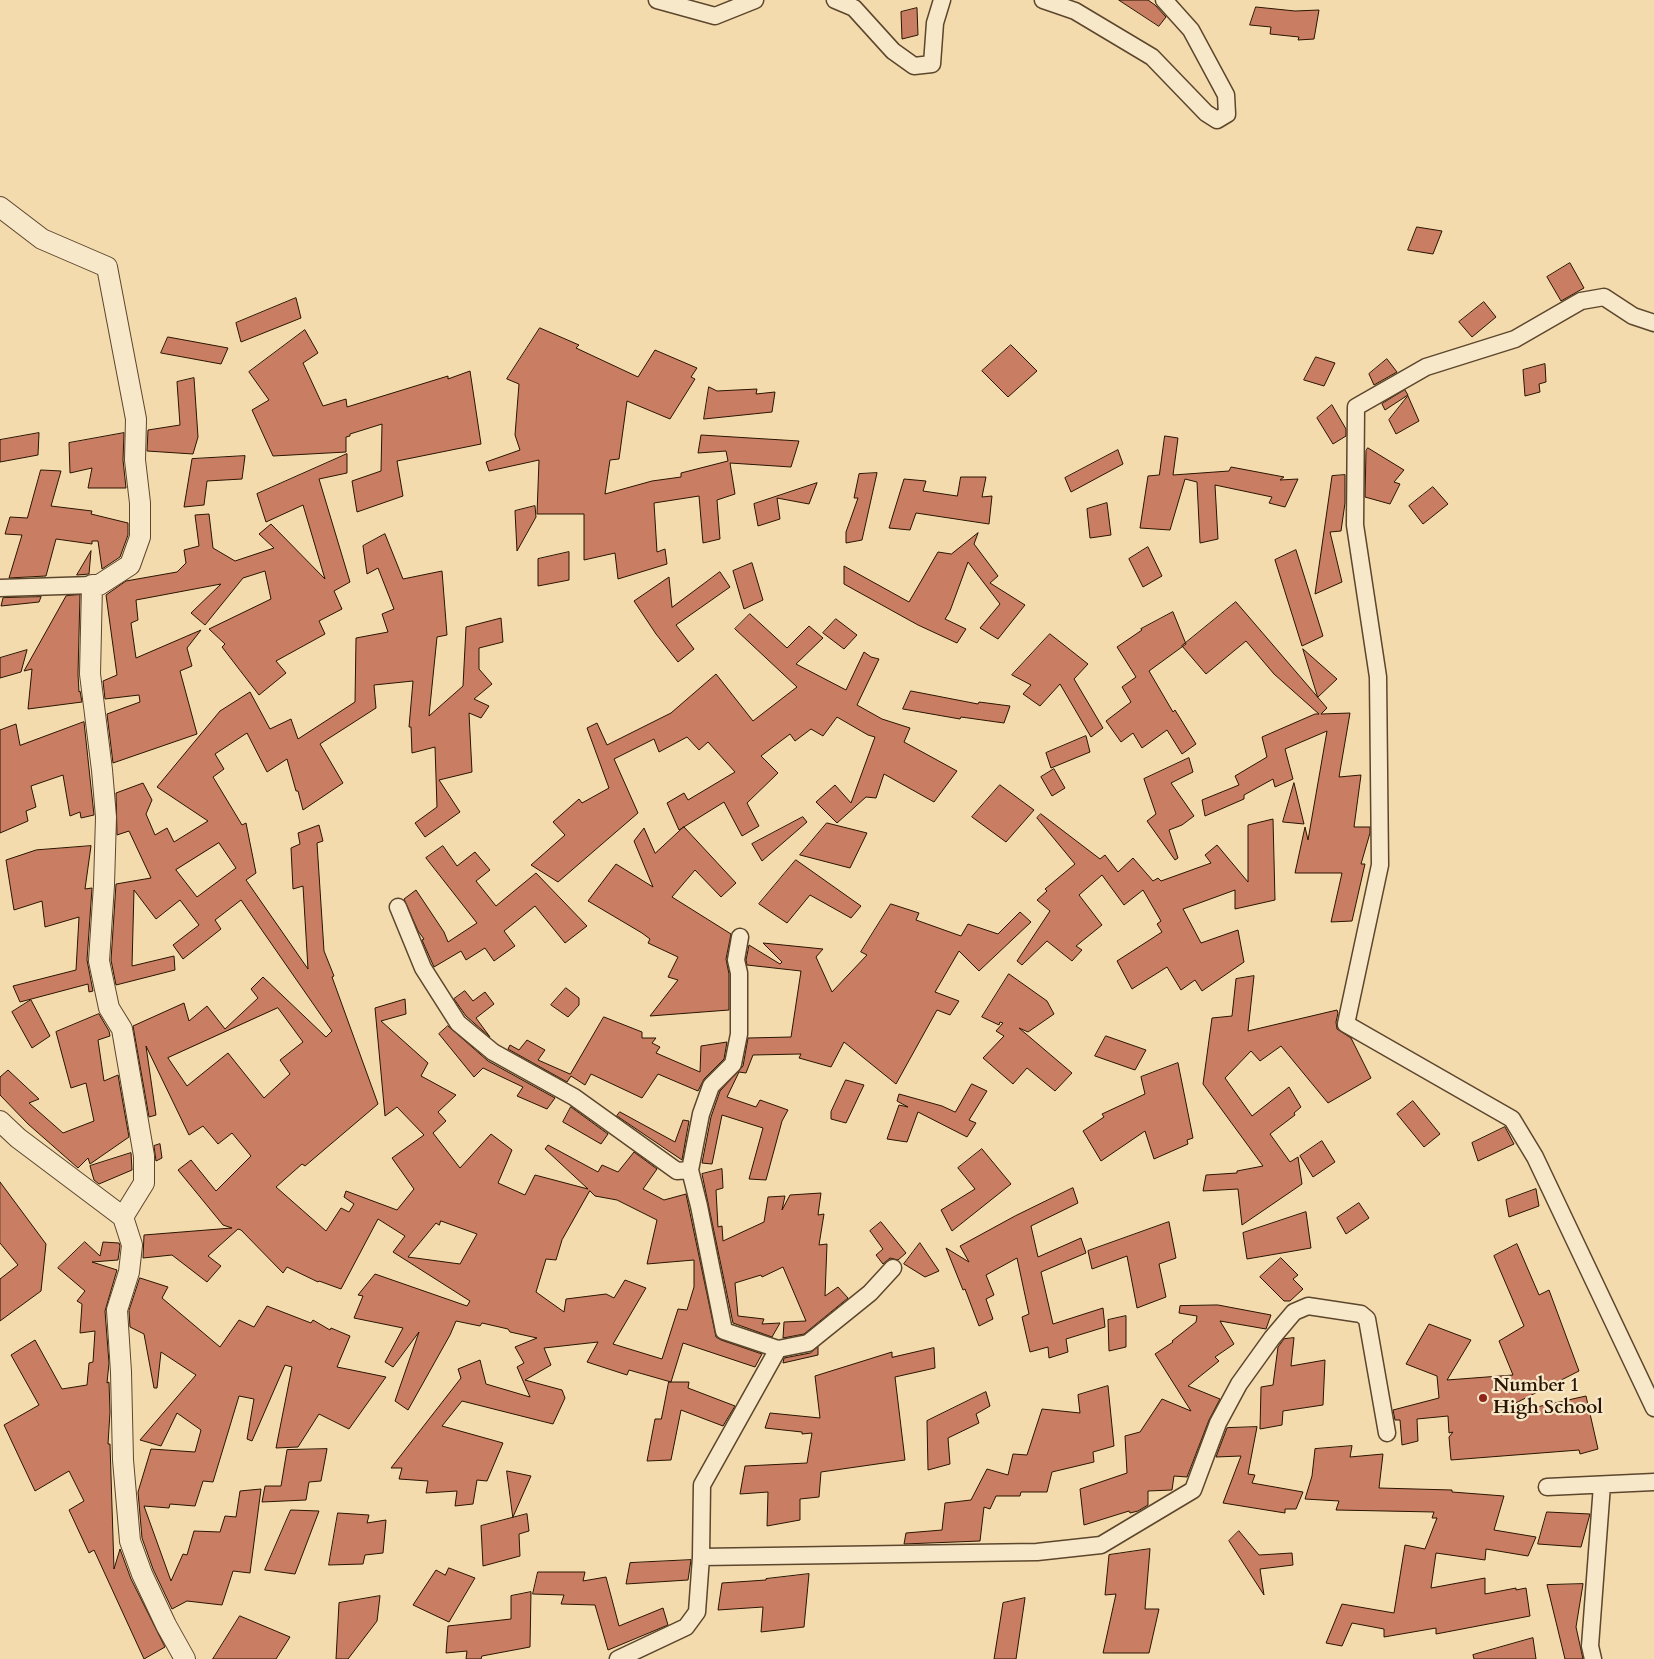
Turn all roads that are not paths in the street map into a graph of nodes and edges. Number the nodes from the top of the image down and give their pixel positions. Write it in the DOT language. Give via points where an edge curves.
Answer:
graph roads {
  1 [pos="658,0"];
  2 [pos="755,0"];
  3 [pos="835,0"];
  4 [pos="942,0"];
  5 [pos="1043,0"];
  6 [pos="1164,0"];
  7 [pos="0,207"];
  8 [pos="1654,323"];
  9 [pos="92,585"];
  10 [pos="0,588"];
  11 [pos="398,907"];
  12 [pos="740,937"];
  13 [pos="0,1121"];
  14 [pos="690,1170"];
  15 [pos="123,1217"];
  16 [pos="893,1268"];
  17 [pos="778,1349"];
  18 [pos="1654,1408"];
  19 [pos="1387,1434"];
  20 [pos="1654,1482"];
  21 [pos="1602,1485"];
  22 [pos="1547,1487"];
  23 [pos="701,1557"];
  24 [pos="185,1659"];
  25 [pos="618,1659"];
  26 [pos="1593,1659"];
  1 -- 2 [label="street" via="715,16"];
  3 -- 4 [label="street" via="854,8 893,52 914,66 932,64 934,23"];
  5 -- 6 [label="street" via="1075,11 1152,57 1206,113 1217,120 1227,114 1226,94 1191,30"];
  7 -- 9 [label="street" via="42,239 107,267 136,419 140,536 130,565 99,585"];
  8 -- 18 [label="street" via="1633,316 1604,297 1581,301 1515,339 1426,367 1356,407 1355,525 1378,677 1380,866 1346,1024 1512,1119 1534,1157"];
  9 -- 10 [label="street"];
  9 -- 15 [label="street" via="90,674 106,817 99,961 108,1008 122,1029 144,1156 144,1184"];
  11 -- 14 [label="street" via="423,968 458,1024 493,1052 574,1097 677,1171"];
  12 -- 14 [label="street" via="736,960 739,1034 733,1064 711,1086 701,1114"];
  13 -- 15 [label="street"];
  14 -- 17 [label="street" via="724,1332"];
  15 -- 24 [label="street" via="132,1245 129,1272 117,1310 130,1541 142,1574"];
  16 -- 17 [label="street" via="870,1293 808,1342"];
  17 -- 23 [label="street" via="702,1485"];
  19 -- 23 [label="street" via="1367,1319 1361,1314 1308,1306 1294,1312 1239,1384 1218,1423 1193,1490 1101,1545 1037,1552"];
  20 -- 21 [label="street"];
  21 -- 22 [label="street"];
  21 -- 26 [label="street" via="1590,1646"];
  23 -- 25 [label="street" via="697,1612 686,1627"];
}
